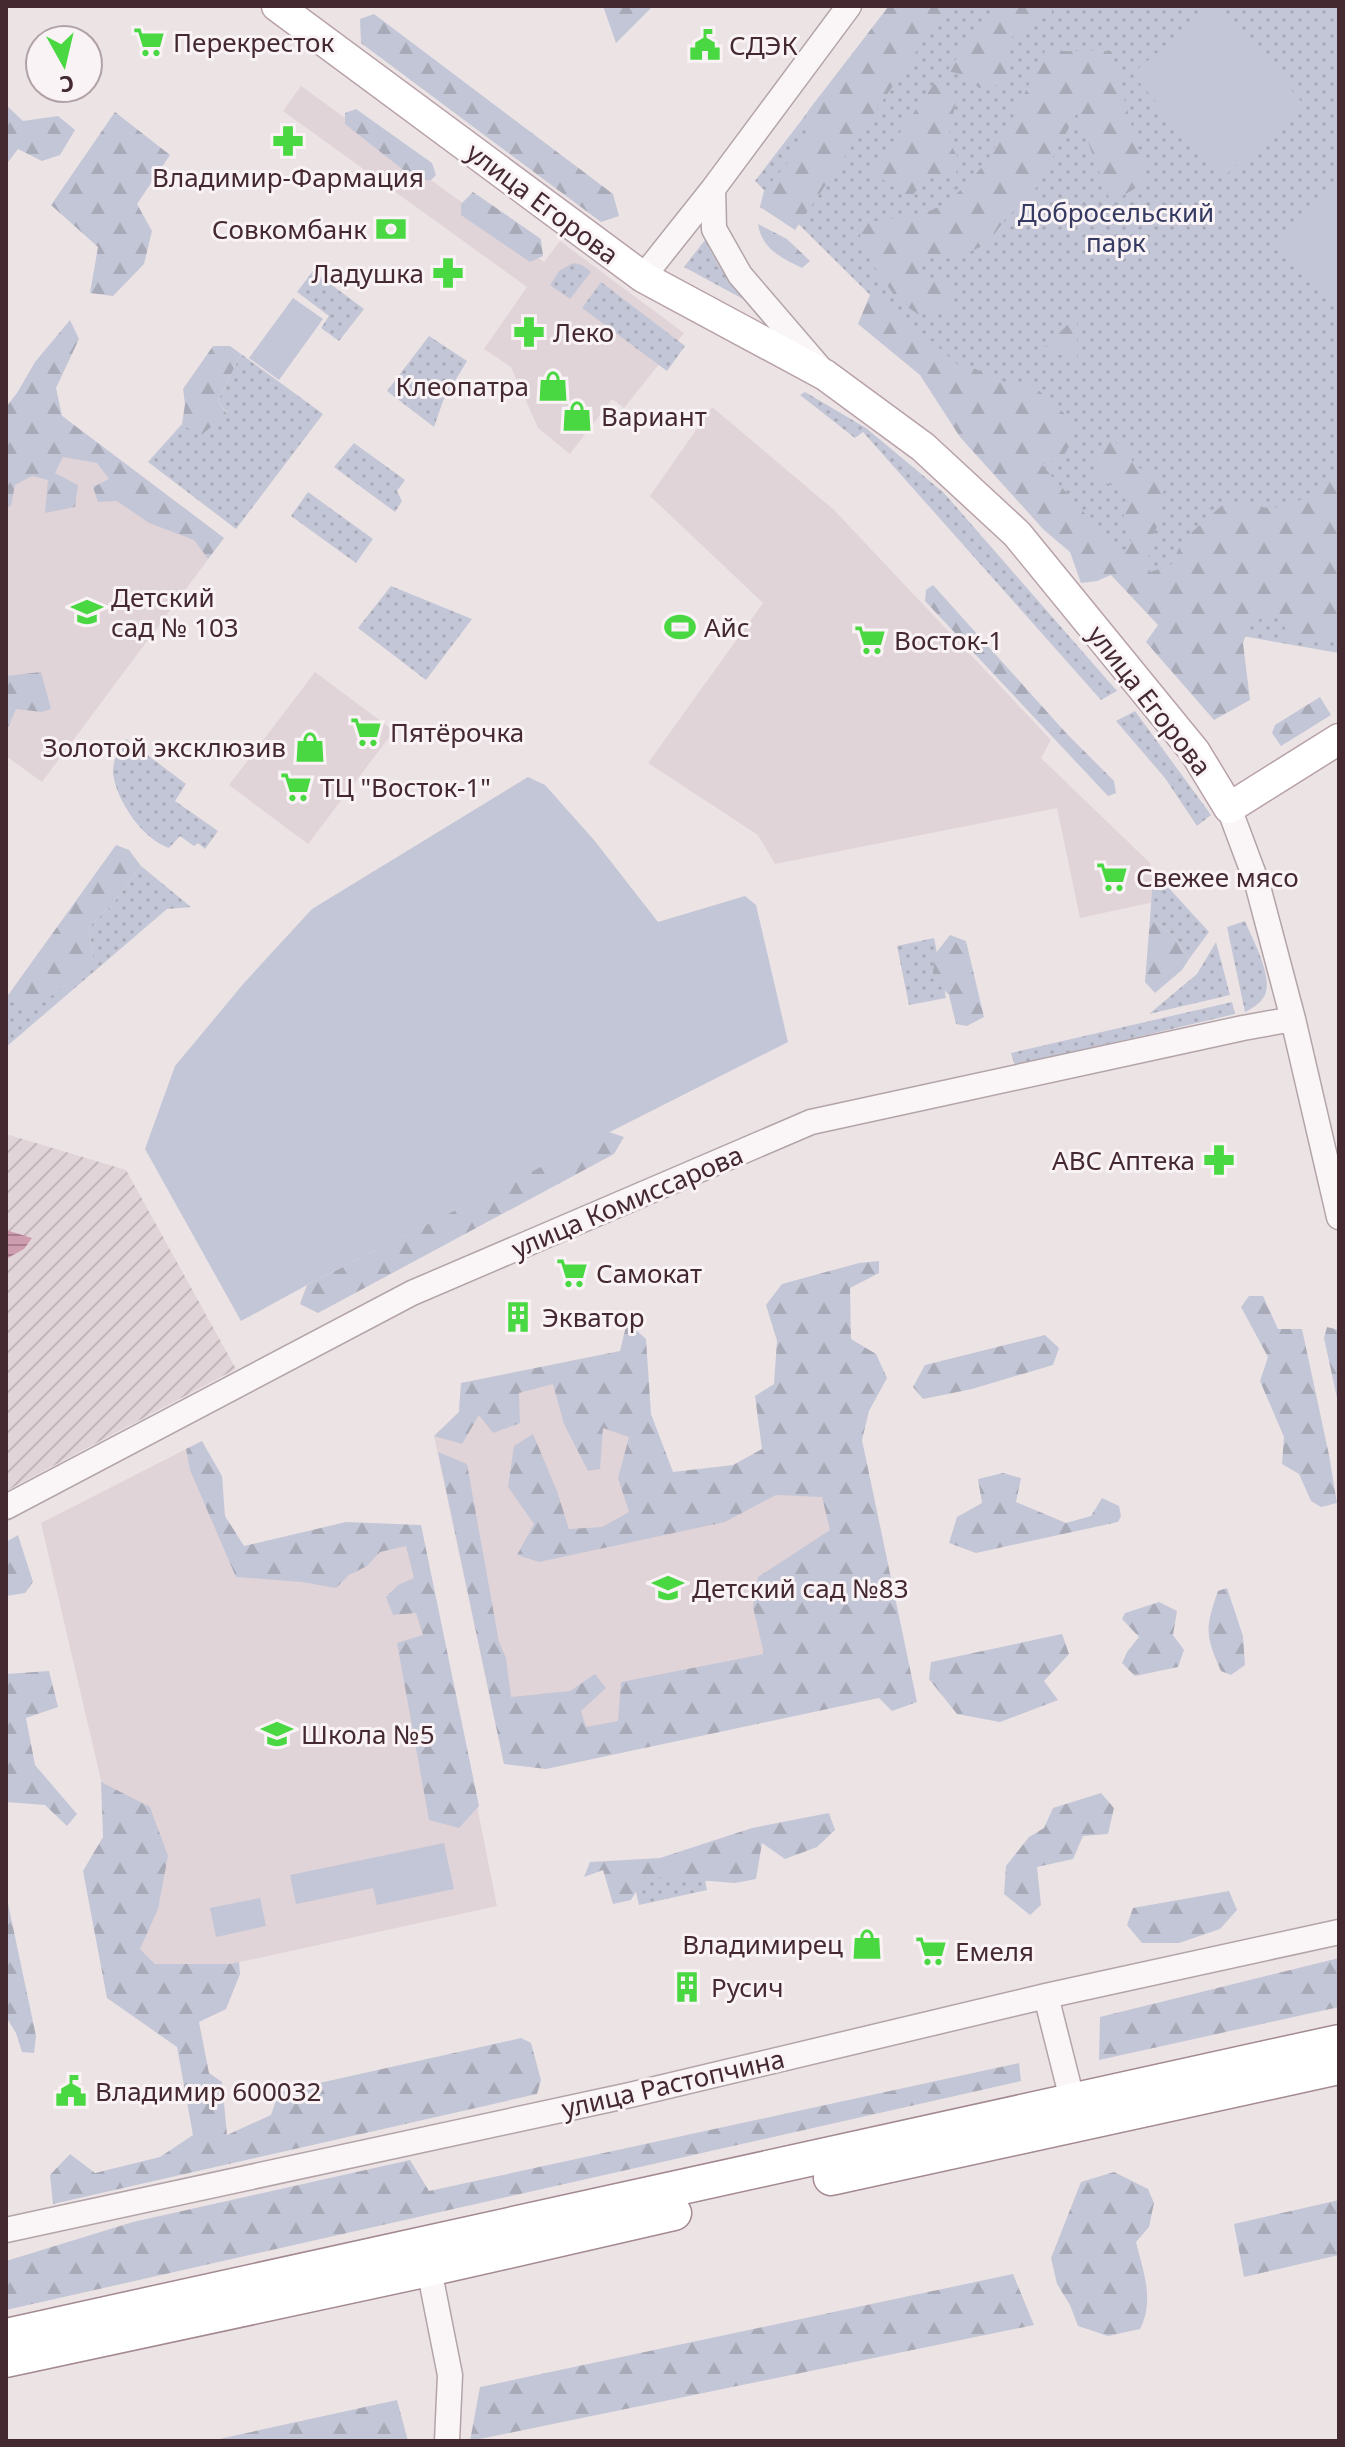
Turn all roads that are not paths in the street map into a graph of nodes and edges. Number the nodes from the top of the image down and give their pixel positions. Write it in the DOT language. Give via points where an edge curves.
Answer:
graph roads {
  1 [pos="277,6"];
  2 [pos="849,6"];
  3 [pos="713,189"];
  4 [pos="643,277"];
  5 [pos="825,375"];
  6 [pos="1339,739"];
  7 [pos="1229,808"];
  8 [pos="1293,1019"];
  9 [pos="1339,1217"];
  10 [pos="6,1507"];
  11 [pos="1339,1932"];
  12 [pos="1046,1996"];
  13 [pos="1339,2042"];
  14 [pos="1339,2067"];
  15 [pos="1072,2099"];
  16 [pos="6,2230"];
  17 [pos="429,2269"];
  18 [pos="6,2336"];
  19 [pos="6,2360"];
  20 [pos="447,2441"];
  1 -- 4 [label="main road, улица Егорова"];
  2 -- 3 [label="street"];
  3 -- 4 [label="street"];
  3 -- 5 [label="street, улица Егорова" via="714,229 740,275"];
  4 -- 5 [label="main road, улица Егорова"];
  5 -- 7 [label="main road, улица Егорова" via="923,447 1017,534 1195,752"];
  6 -- 7 [label="main road"];
  7 -- 8 [label="street, улица Егорова" via="1257,883"];
  8 -- 9 [label="street, улица Егорова"];
  8 -- 10 [label="street, улица Комиссарова" via="811,1122 412,1293"];
  11 -- 12 [label="street, улица Растопчина"];
  12 -- 15 [label="street"];
  12 -- 16 [label="street, улица Растопчина" via="630,2095"];
  13 -- 15 [label="highway"];
  14 -- 17 [label="highway"];
  15 -- 18 [label="highway"];
  17 -- 19 [label="highway"];
  17 -- 20 [label="street" via="450,2375"];
}
